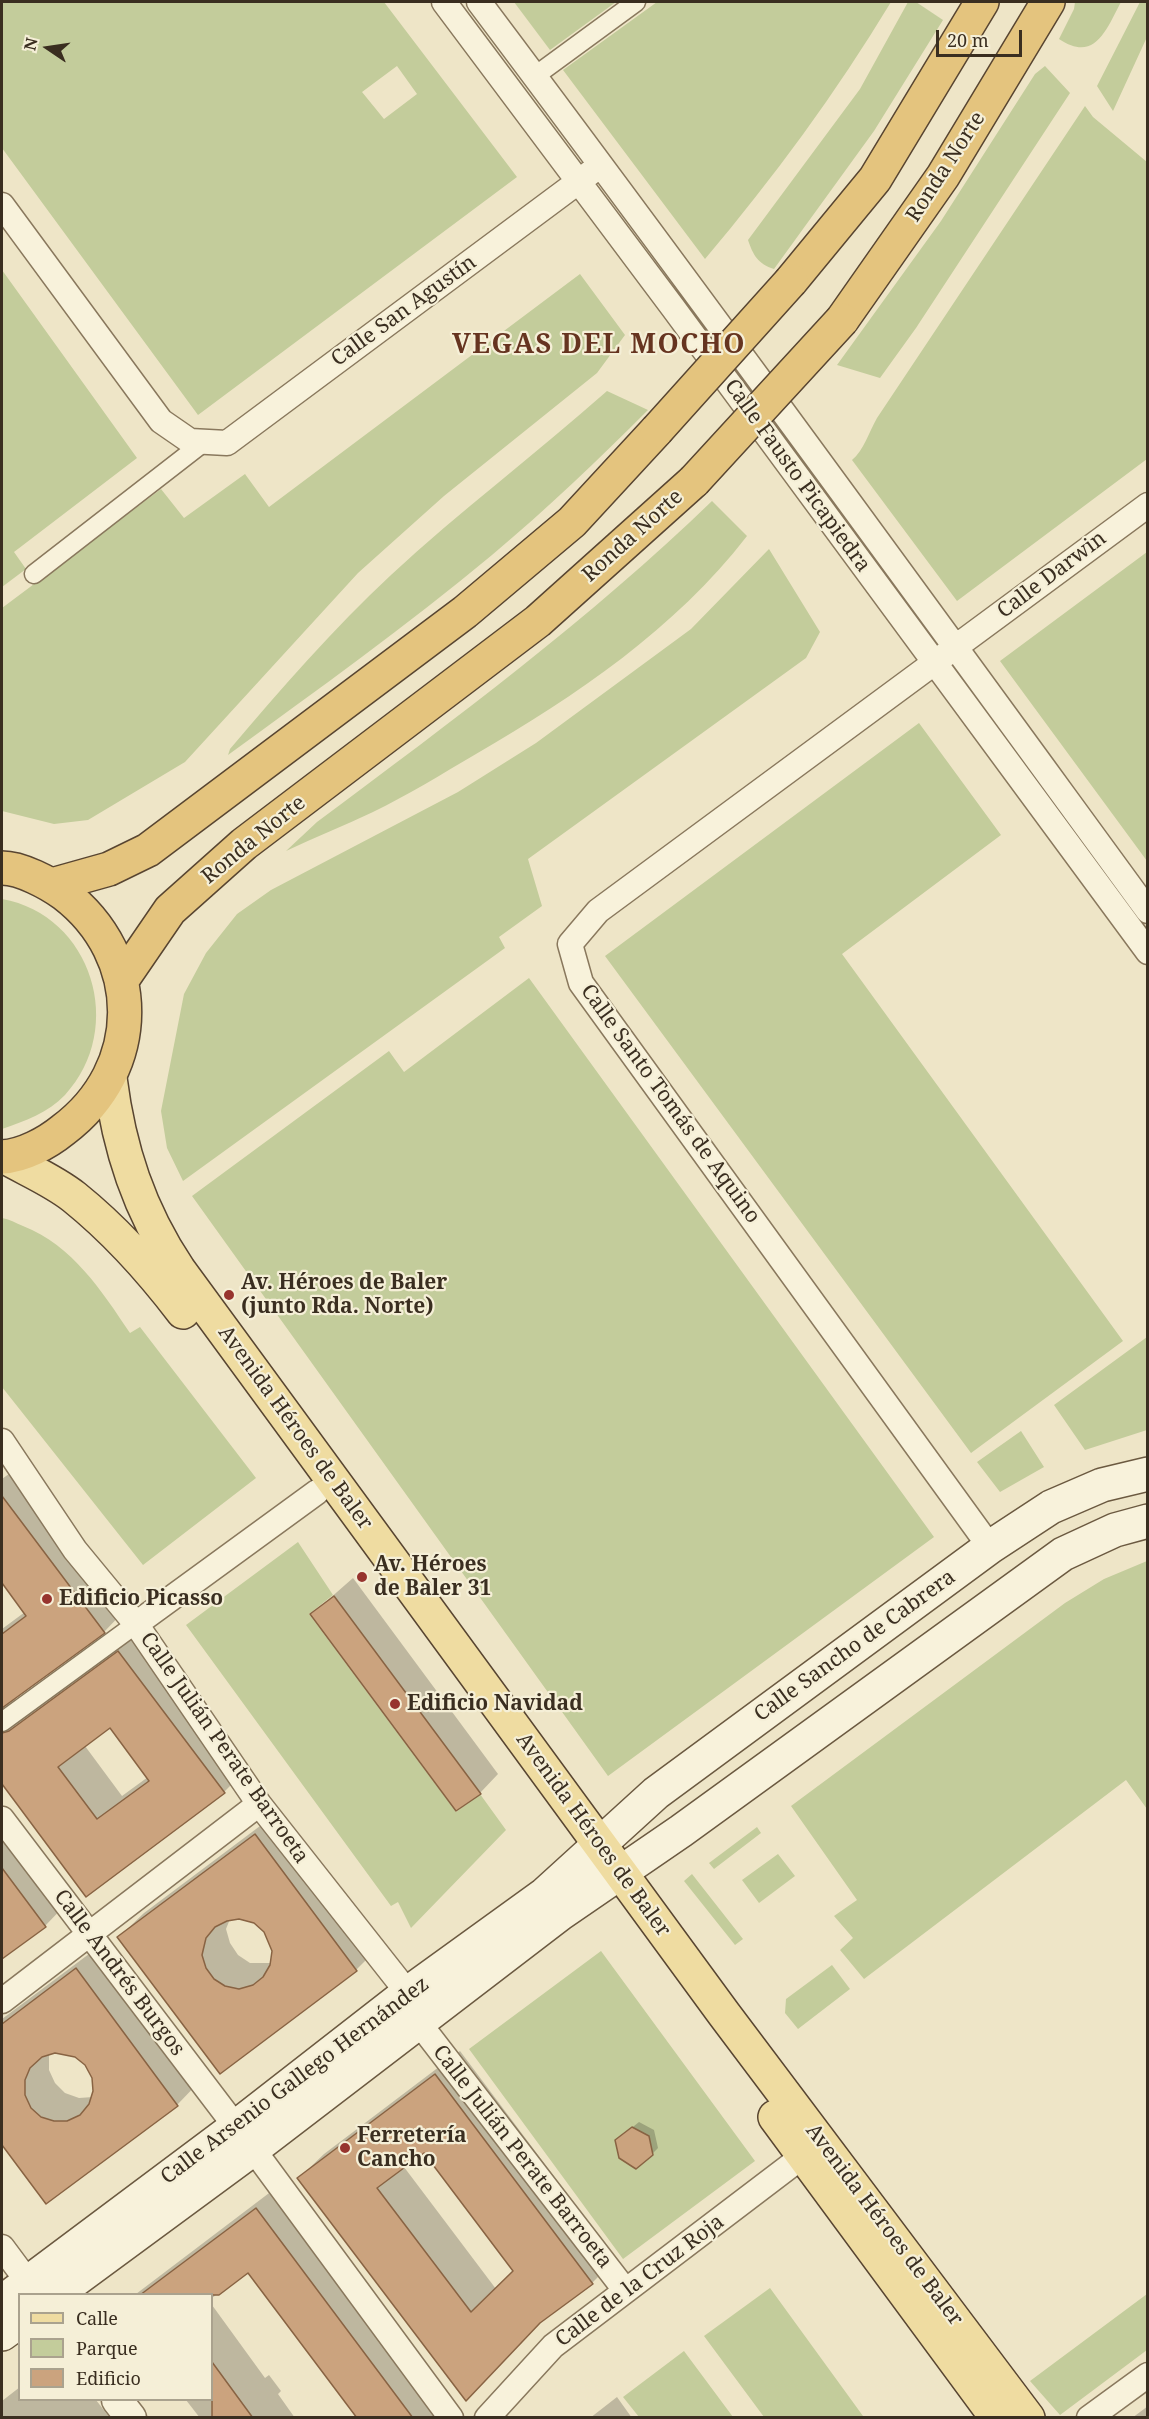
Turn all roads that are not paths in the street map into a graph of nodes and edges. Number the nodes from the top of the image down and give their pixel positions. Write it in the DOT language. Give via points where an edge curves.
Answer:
graph roads {
  1 [pos="444,2"];
  2 [pos="479,2"];
  3 [pos="636,2"];
  4 [pos="982,2"];
  5 [pos="1044,8"];
  6 [pos="535,76"];
  7 [pos="600,165"];
  8 [pos="579,182"];
  9 [pos="2,206"];
  10 [pos="204,442"];
  11 [pos="1148,505"];
  12 [pos="34,574"];
  13 [pos="957,646"];
  14 [pos="935,662"];
  15 [pos="2,868"];
  16 [pos="52,885"];
  17 [pos="1146,904"];
  18 [pos="1148,952"];
  19 [pos="122,980"];
  20 [pos="110,1078"];
  21 [pos="3,1157"];
  22 [pos="5,1453"];
  23 [pos="1148,1474"];
  24 [pos="317,1492"];
  25 [pos="1148,1521"];
  26 [pos="990,1547"];
  27 [pos="136,1624"];
  28 [pos="2,1722"];
  29 [pos="259,1804"];
  30 [pos="2,1819"];
  31 [pos="591,1849"];
  32 [pos="613,1878"];
  33 [pos="92,1934"];
  34 [pos="2,2001"];
  35 [pos="413,2008"];
  36 [pos="245,2138"];
  37 [pos="803,2156"];
  38 [pos="2,2247"];
  39 [pos="40,2290"];
  40 [pos="626,2290"];
  41 [pos="18,2297"];
  42 [pos="2,2302"];
  43 [pos="18,2322"];
  44 [pos="2,2334"];
  45 [pos="1148,2375"];
  46 [pos="118,2401"];
  47 [pos="131,2418"];
  48 [pos="451,2418"];
  49 [pos="487,2418"];
  50 [pos="997,2418"];
  51 [pos="1028,2418"];
  52 [pos="1089,2418"];
  1 -- 8 [label="street, Calle Fausto Picapiedra"];
  2 -- 6 [label="street, Calle Fausto Picapiedra"];
  3 -- 6 [label="street"];
  4 -- 16 [label="highway, bridge" via="875,179 791,281 572,522 465,612 148,850 109,869"];
  5 -- 19 [label="highway, Ronda Norte, bridge" via="943,176 842,320 694,481 538,621 244,844 170,910"];
  6 -- 7 [label="street, Calle Fausto Picapiedra"];
  7 -- 8 [label="street, Calle San Agustín"];
  7 -- 13 [label="street, Calle Fausto Picapiedra"];
  8 -- 10 [label="street, Calle San Agustín" via="227,443"];
  8 -- 14 [label="street, Calle Fausto Picapiedra"];
  9 -- 10 [label="street, Calle San Agustín" via="161,421 190,441"];
  10 -- 12 [label="street"];
  11 -- 13 [label="street, Calle Darwin"];
  13 -- 14 [label="street, Calle Darwin"];
  13 -- 17 [label="street, Calle Fausto Picapiedra"];
  14 -- 18 [label="street, Calle Fausto Picapiedra"];
  14 -- 26 [label="street, Calle Santo Tomás de Aquino" via="598,911 570,944 581,983"];
  15 -- 16 [label="highway"];
  16 -- 19 [label="highway" via="84,910 108,942"];
  19 -- 20 [label="highway" via="125,1030"];
  20 -- 21 [label="highway" via="84,1115 48,1142"];
  20 -- 31 [label="main road, Avenida Héroes de Baler" via="117,1127 141,1203 162,1245"];
  21 -- 24 [label="main road, Avenida Héroes de Baler" via="72,1196 120,1238 160,1281"];
  22 -- 27 [label="street, Calle Julián Perate Barroeta" via="75,1550"];
  23 -- 26 [label="main road, Calle Sancho de Cabrera" via="1102,1485 1051,1507"];
  24 -- 27 [label="street"];
  24 -- 31 [label="main road, Avenida Héroes de Baler"];
  25 -- 32 [label="main road" via="1115,1530 1063,1554"];
  26 -- 31 [label="main road, Calle Sancho de Cabrera" via="656,1793"];
  27 -- 28 [label="street"];
  27 -- 29 [label="street, Calle Julián Perate Barroeta"];
  29 -- 33 [label="street"];
  29 -- 35 [label="street, Calle Julián Perate Barroeta"];
  30 -- 33 [label="street, Calle Andrés Burgos"];
  31 -- 32 [label="main road, Avenida Héroes de Baler"];
  31 -- 35 [label="main road, Calle Arsenio Gallego Hernández"];
  32 -- 35 [label="main road, Calle Arsenio Gallego Hernández"];
  32 -- 37 [label="main road, Avenida Héroes de Baler"];
  32 -- 51 [label="main road, Avenida Héroes de Baler"];
  33 -- 34 [label="street"];
  33 -- 36 [label="street, Calle Andrés Burgos"];
  35 -- 36 [label="main road, Calle Arsenio Gallego Hernández"];
  35 -- 40 [label="street, Calle Julián Perate Barroeta"];
  36 -- 39 [label="main road, Calle Arsenio Gallego Hernández"];
  36 -- 48 [label="street, Calle Andrés Burgos"];
  37 -- 40 [label="street, Calle de la Cruz Roja"];
  37 -- 50 [label="main road, Avenida Héroes de Baler"];
  38 -- 39 [label="street"];
  40 -- 49 [label="street, Calle de la Cruz Roja" via="553,2346"];
  41 -- 42 [label="main road, Calle Arsenio Gallego Hernández"];
  43 -- 44 [label="main road"];
  45 -- 52 [label="street"];
  46 -- 47 [label="street"];
}
